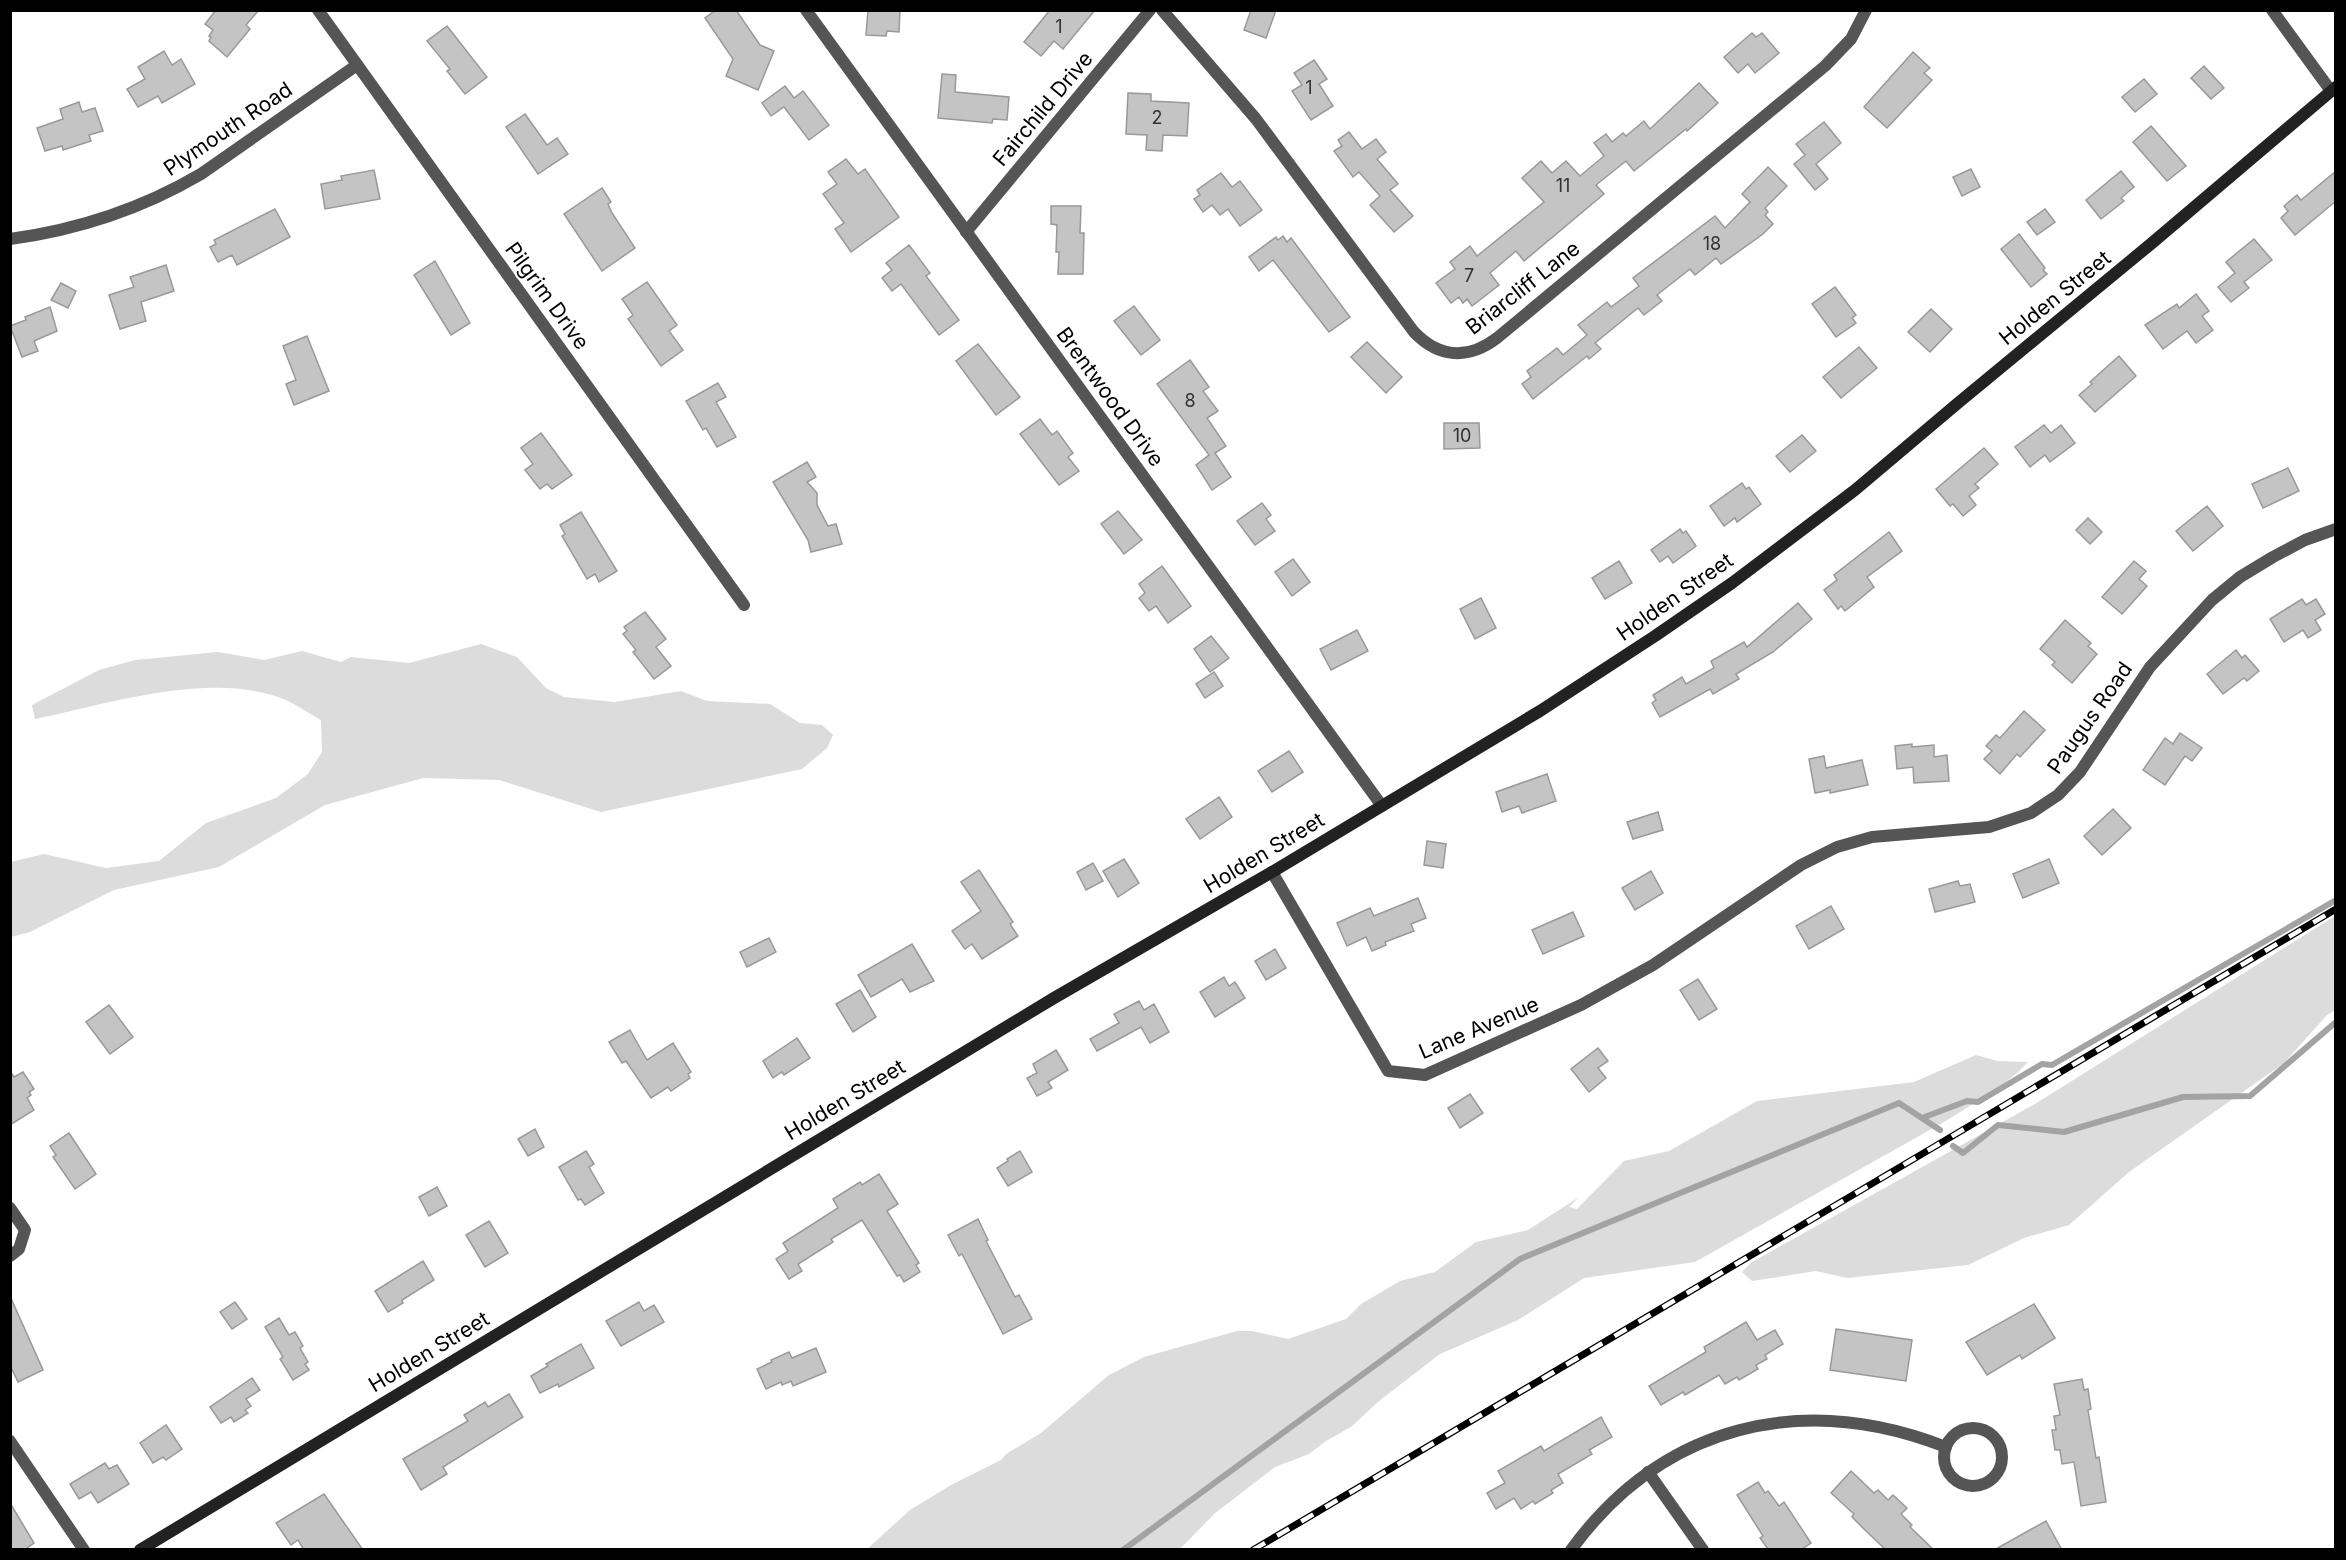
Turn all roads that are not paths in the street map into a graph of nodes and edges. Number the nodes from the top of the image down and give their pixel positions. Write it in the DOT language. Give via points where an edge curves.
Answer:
graph roads {
  1 [pos="318,10"];
  2 [pos="806,10"];
  3 [pos="1150,10"];
  4 [pos="1162,10"];
  5 [pos="1866,10"];
  6 [pos="2272,10"];
  7 [pos="357,65"];
  8 [pos="2333,89"];
  9 [pos="966,232"];
  10 [pos="10,239"];
  11 [pos="2336,529"];
  12 [pos="744,605"];
  13 [pos="1382,806"];
  14 [pos="1272,872"];
  15 [pos="1747,902"];
  16 [pos="10,1208"];
  17 [pos="10,1256"];
  18 [pos="10,1441"];
  19 [pos="1946,1447"];
  20 [pos="1648,1472"];
  21 [pos="84,1550"];
  22 [pos="140,1550"];
  23 [pos="1571,1550"];
  24 [pos="1703,1550"];
  1 -- 7 [label="street, Pilgrim Drive"];
  2 -- 9 [label="street, Brentwood Drive"];
  3 -- 9 [label="street, Fairchild Drive"];
  4 -- 5 [label="street, Briarcliff Lane" via="1256,119 1414,332 1434,348 1458,353 1485,347 1497,338 1825,66 1851,39"];
  6 -- 8 [label="street"];
  7 -- 10 [label="street, Plymouth Road" via="181,186 104,217"];
  7 -- 12 [label="street, Pilgrim Drive"];
  8 -- 13 [label="main road, Holden Street" via="1855,490 1732,583 1540,711"];
  9 -- 13 [label="street, Brentwood Drive"];
  11 -- 15 [label="street, Paugus Road" via="2273,557 2212,600 2150,667 2080,772 2045,805 2018,819 1989,827 1890,835 1855,842 1801,865"];
  13 -- 14 [label="main road, Holden Street"];
  14 -- 15 [label="street, Lane Avenue" via="1388,1071 1425,1075 1581,1005 1653,965"];
  14 -- 22 [label="main road, Holden Street" via="1054,998"];
  16 -- 17 [label="street" via="25,1230 19,1249"];
  18 -- 21 [label="street"];
  19 -- 19 [label="street" via="1946,1468 1962,1483 1983,1484 1999,1468 2000,1447 1986,1431 1960,1431"];
  19 -- 20 [label="street" via="1911,1434 1862,1424 1775,1423 1708,1439"];
  20 -- 23 [label="street" via="1594,1520"];
  20 -- 24 [label="street"];
}
